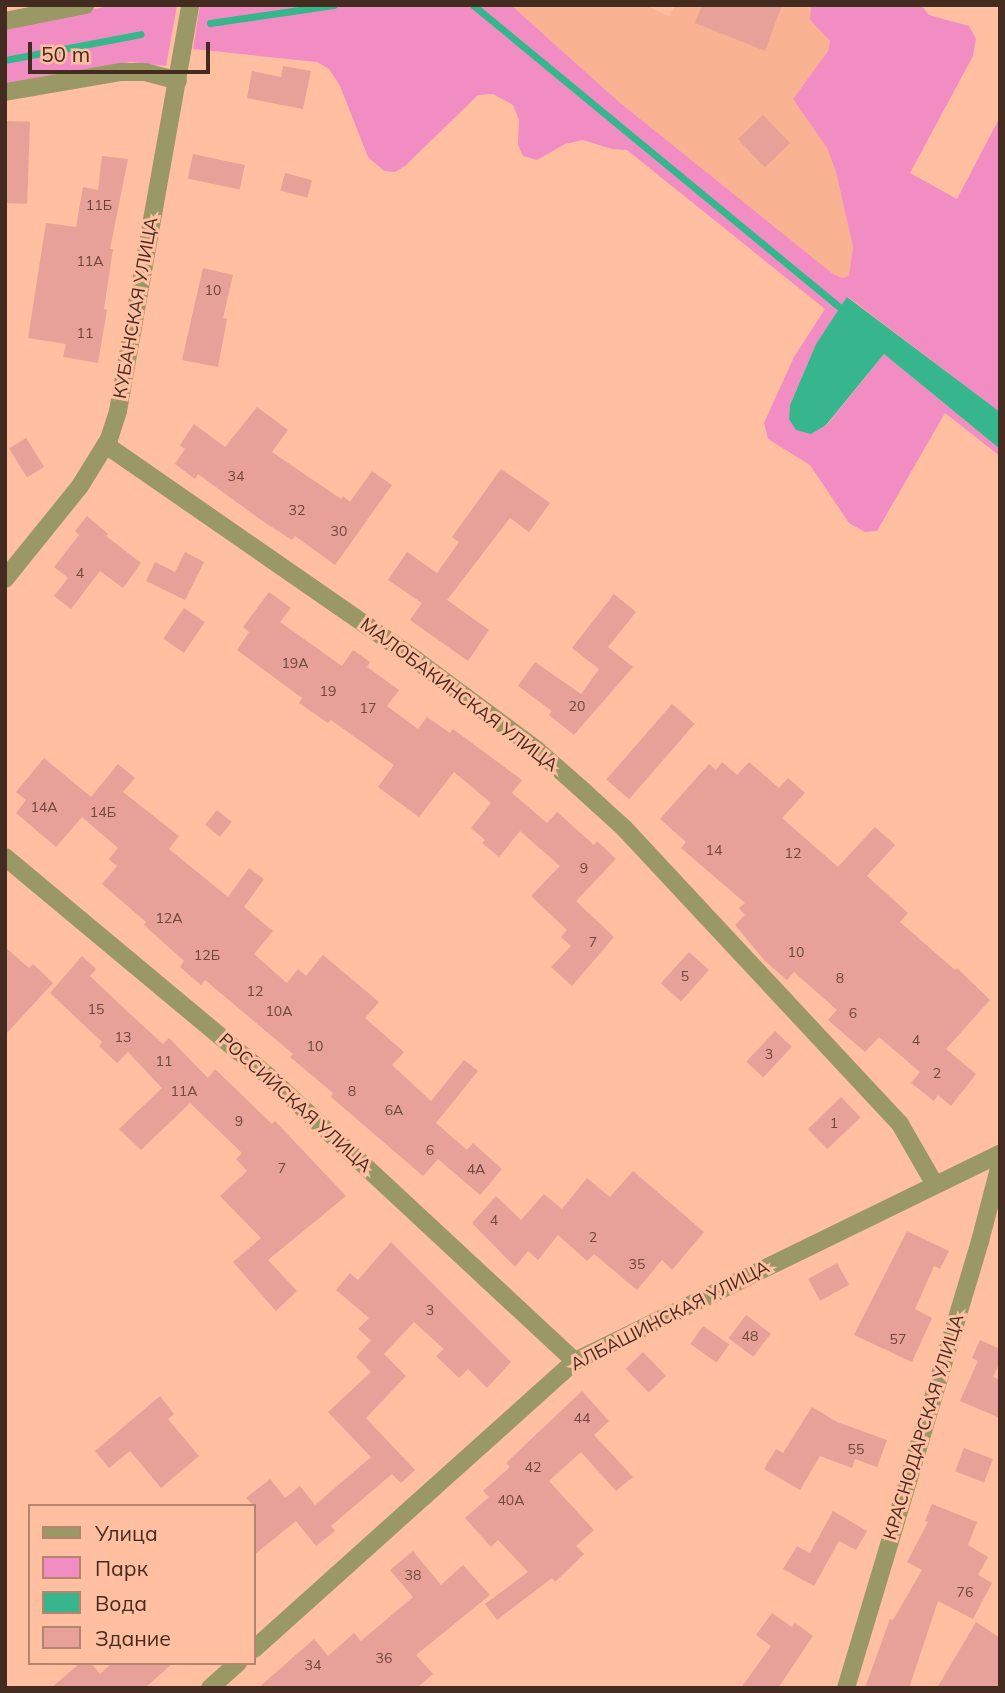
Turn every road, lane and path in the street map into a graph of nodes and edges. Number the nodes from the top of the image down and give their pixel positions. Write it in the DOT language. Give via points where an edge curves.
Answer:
graph roads {
  1 [pos="85,5"];
  2 [pos="190,5"];
  3 [pos="5,21"];
  4 [pos="178,80"];
  5 [pos="5,92"];
  6 [pos="106,445"];
  7 [pos="5,579"];
  8 [pos="5,857"];
  9 [pos="1000,1154"];
  10 [pos="1000,1165"];
  11 [pos="934,1183"];
  12 [pos="575,1361"];
  13 [pos="256,1647"];
  14 [pos="235,1665"];
  15 [pos="210,1688"];
  16 [pos="846,1688"];
  1 -- 3 [label="street"];
  2 -- 4 [label="street, КУБАНСКАЯ УЛИЦА"];
  4 -- 5 [label="street" via="121,72"];
  4 -- 6 [label="street, КУБАНСКАЯ УЛИЦА" via="118,411"];
  6 -- 7 [label="street, КУБАНСКАЯ УЛИЦА" via="80,486"];
  6 -- 11 [label="street, МАЛОБАКИНСКАЯ УЛИЦА" via="416,660 571,780 624,828 900,1124"];
  8 -- 12 [label="street, РОССИЙСКАЯ УЛИЦА" via="268,1076"];
  9 -- 11 [label="street, АЛБАШИНСКАЯ УЛИЦА"];
  10 -- 16 [label="street, КРАСНОДАРСКАЯ УЛИЦА"];
  11 -- 12 [label="street, АЛБАШИНСКАЯ УЛИЦА"];
  12 -- 13 [label="street, АЛБАШИНСКАЯ УЛИЦА"];
  14 -- 15 [label="street"];
}
